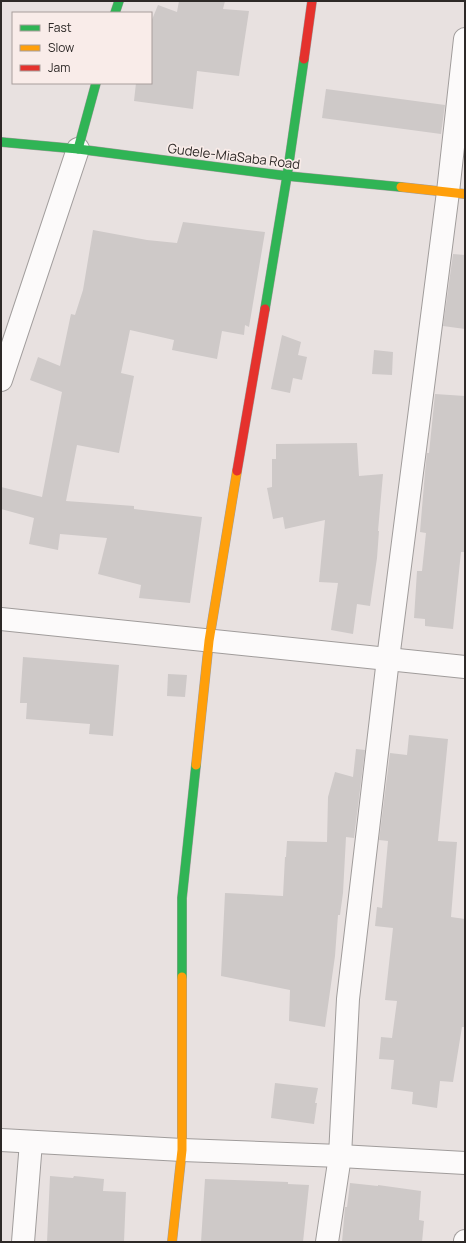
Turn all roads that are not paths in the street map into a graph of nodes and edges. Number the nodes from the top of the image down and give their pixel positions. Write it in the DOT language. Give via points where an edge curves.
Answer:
graph roads {
  1 [pos="119,1"];
  2 [pos="312,1"];
  3 [pos="115,12"];
  4 [pos="465,39"];
  5 [pos="96,84"];
  6 [pos="1,142"];
  7 [pos="78,149"];
  8 [pos="287,176"];
  9 [pos="456,193"];
  10 [pos="1,380"];
  11 [pos="1,619"];
  12 [pos="209,641"];
  13 [pos="388,659"];
  14 [pos="465,667"];
  15 [pos="1,1140"];
  16 [pos="31,1142"];
  17 [pos="182,1150"];
  18 [pos="340,1156"];
  19 [pos="465,1163"];
  20 [pos="23,1242"];
  21 [pos="172,1242"];
  22 [pos="327,1242"];
  1 -- 3 [label="street"];
  2 -- 8 [label="street"];
  4 -- 9 [label="street"];
  5 -- 7 [label="street"];
  6 -- 7 [label="street, Gudele-MiaSaba Road"];
  7 -- 8 [label="street, Gudele-MiaSaba Road"];
  7 -- 10 [label="street"];
  8 -- 9 [label="street, Gudele-MiaSaba Road"];
  8 -- 12 [label="street"];
  9 -- 13 [label="street"];
  11 -- 12 [label="street"];
  12 -- 13 [label="street"];
  12 -- 17 [label="street" via="182,898"];
  13 -- 14 [label="street"];
  13 -- 18 [label="street" via="348,999"];
  15 -- 16 [label="street"];
  16 -- 17 [label="street"];
  16 -- 20 [label="street"];
  17 -- 18 [label="street"];
  17 -- 21 [label="street"];
  18 -- 19 [label="street"];
  18 -- 22 [label="street"];
}
